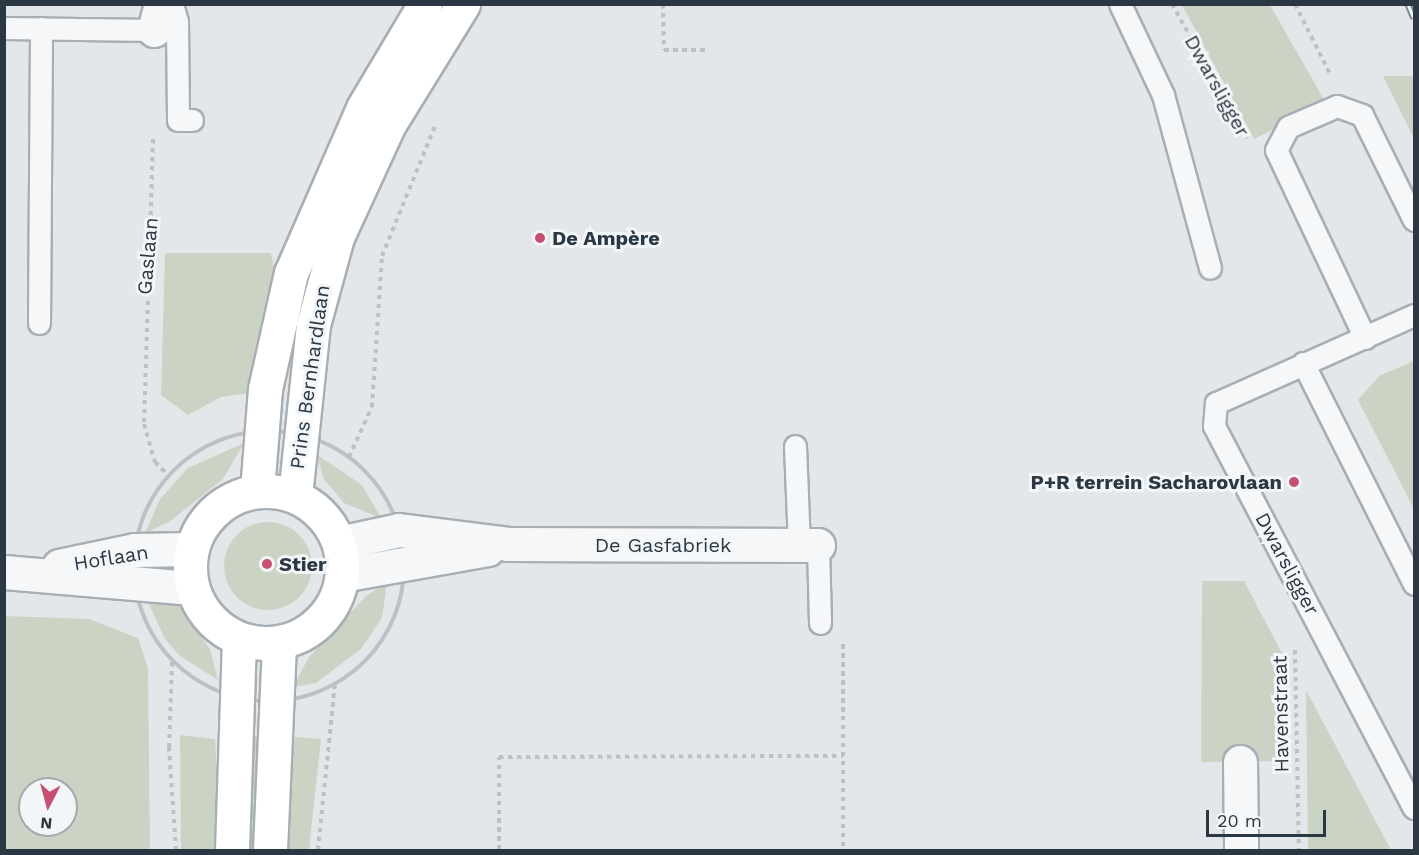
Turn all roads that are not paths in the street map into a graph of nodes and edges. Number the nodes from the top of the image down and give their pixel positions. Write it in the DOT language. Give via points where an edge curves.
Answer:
graph roads {
  1 [pos="425,4"];
  2 [pos="464,4"];
  3 [pos="1120,4"];
  4 [pos="162,13"];
  5 [pos="4,28"];
  6 [pos="41,28"];
  7 [pos="192,120"];
  8 [pos="1414,220"];
  9 [pos="1210,267"];
  10 [pos="1414,315"];
  11 [pos="39,323"];
  12 [pos="1365,338"];
  13 [pos="1303,363"];
  14 [pos="790,447"];
  15 [pos="257,491"];
  16 [pos="295,496"];
  17 [pos="802,545"];
  18 [pos="191,549"];
  19 [pos="341,559"];
  20 [pos="18,572"];
  21 [pos="1414,584"];
  22 [pos="192,588"];
  23 [pos="820,623"];
  24 [pos="239,639"];
  25 [pos="279,643"];
  26 [pos="1240,762"];
  27 [pos="1414,808"];
  28 [pos="232,850"];
  29 [pos="270,850"];
  30 [pos="1241,850"];
  1 -- 15 [label="main road, Prins Bernhardlaan" via="363,108 291,273 265,389"];
  2 -- 16 [label="main road, Prins Bernhardlaan" via="388,124 337,237 313,325"];
  3 -- 9 [label="lane" via="1163,95"];
  4 -- 6 [label="lane"];
  4 -- 7 [label="lane" via="177,21 178,120"];
  5 -- 6 [label="lane"];
  6 -- 11 [label="lane"];
  8 -- 12 [label="lane, Dwarsligger" via="1362,115 1336,106 1288,128 1276,150"];
  10 -- 12 [label="lane, Dwarsligger"];
  12 -- 13 [label="lane, Dwarsligger"];
  13 -- 21 [label="lane"];
  13 -- 27 [label="lane, Dwarsligger" via="1216,403 1214,426"];
  14 -- 17 [label="lane"];
  15 -- 16 [label="main road"];
  15 -- 18 [label="main road" via="215,510"];
  16 -- 19 [label="main road" via="322,515"];
  17 -- 19 [label="street, De Gasfabriek" via="508,544"];
  17 -- 23 [label="lane"];
  18 -- 20 [label="street, Hoflaan" via="135,550"];
  18 -- 22 [label="main road"];
  19 -- 25 [label="main road" via="322,619"];
  20 -- 22 [label="street, Hoflaan"];
  22 -- 24 [label="main road" via="210,619"];
  24 -- 25 [label="main road"];
  24 -- 28 [label="main road"];
  25 -- 29 [label="main road"];
  26 -- 30 [label="street"];
}
